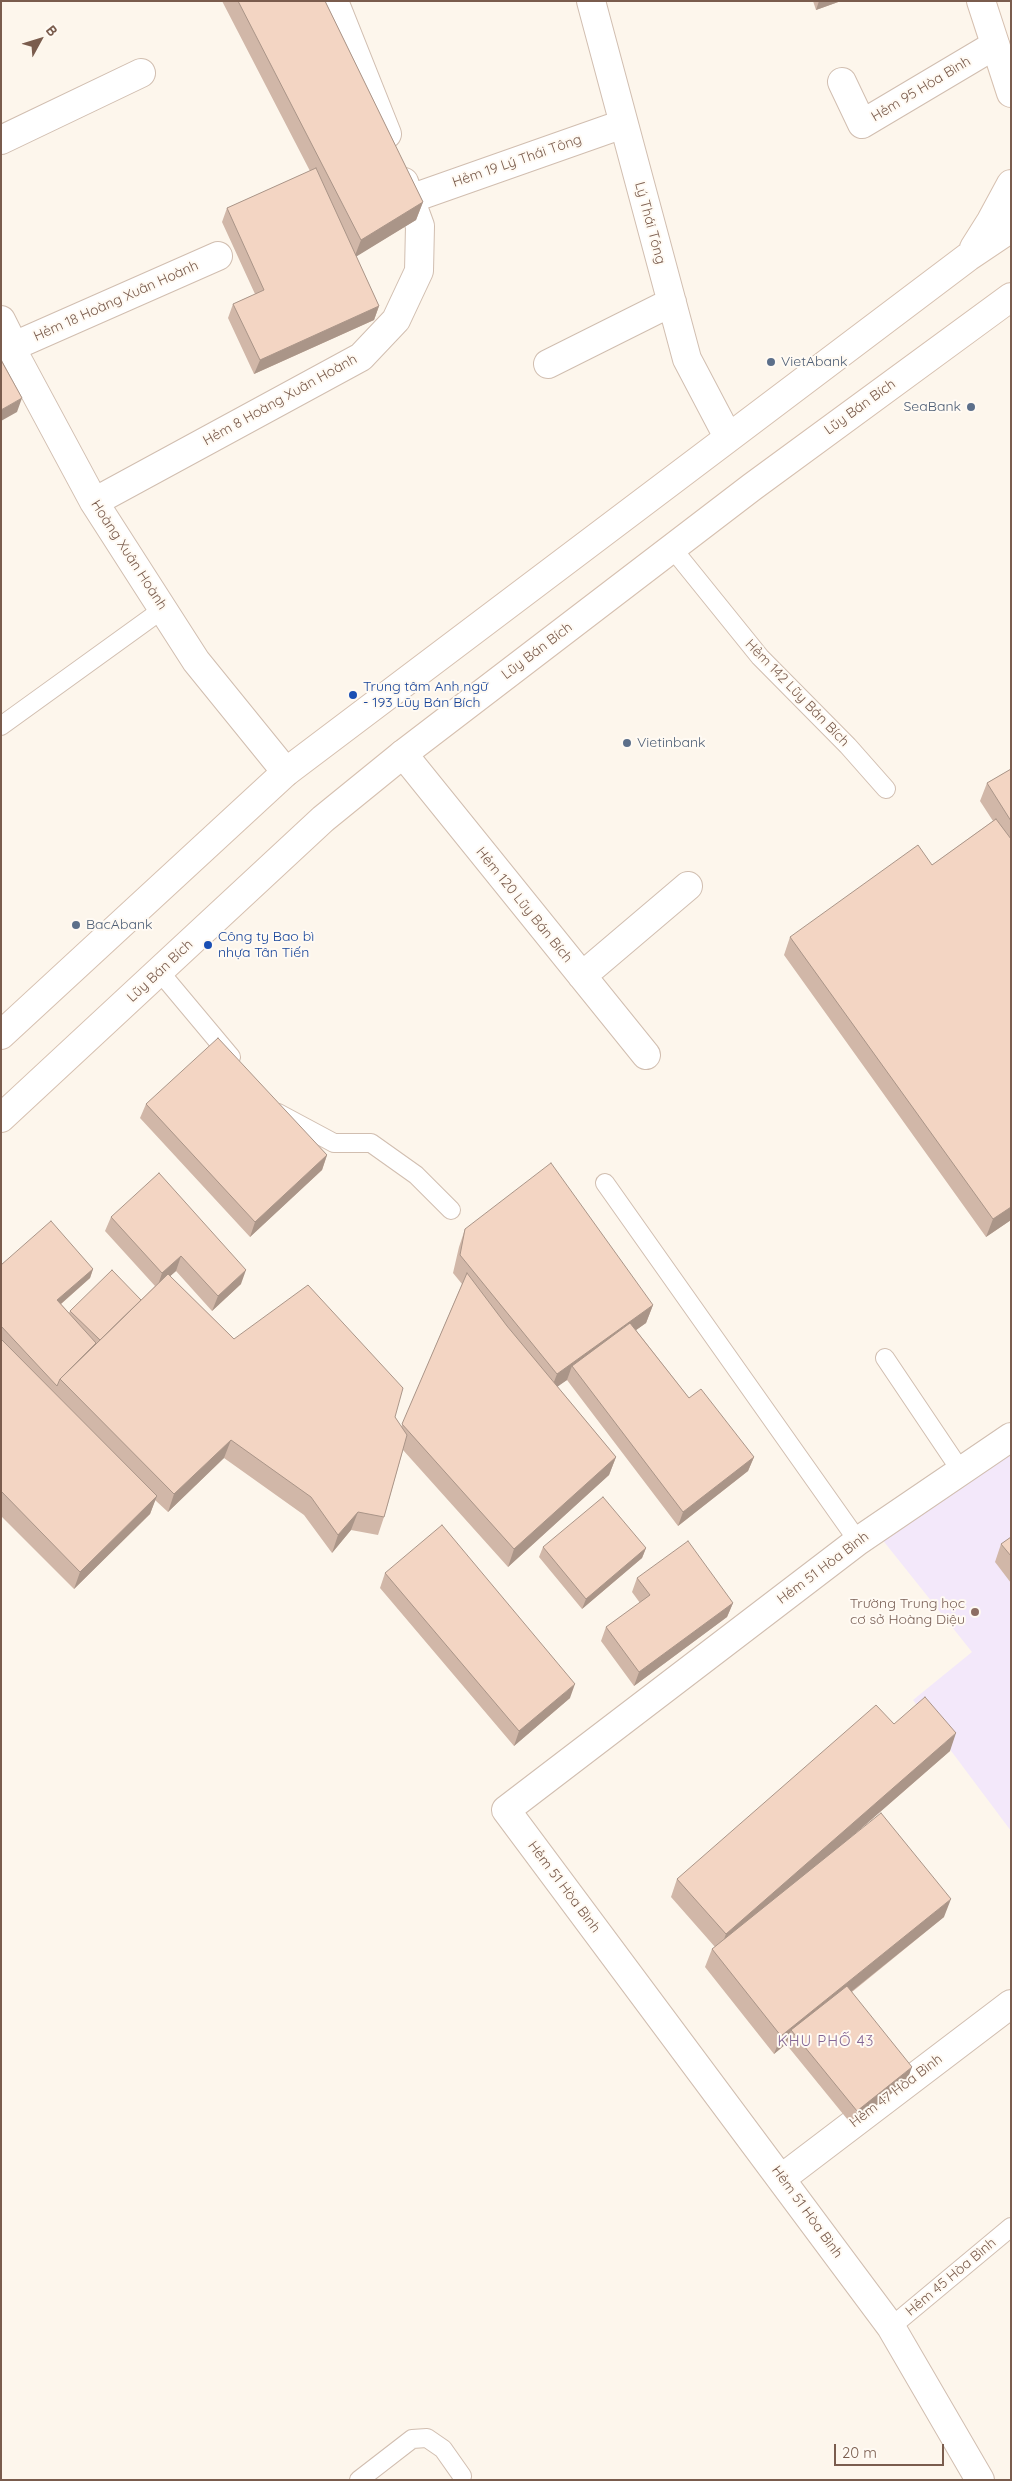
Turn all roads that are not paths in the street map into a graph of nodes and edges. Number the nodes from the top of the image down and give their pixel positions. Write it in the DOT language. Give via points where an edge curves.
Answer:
graph roads {
  1 [pos="334,1"];
  2 [pos="591,1"];
  3 [pos="981,1"];
  4 [pos="995,45"];
  5 [pos="141,73"];
  6 [pos="842,82"];
  7 [pos="1011,93"];
  8 [pos="623,124"];
  9 [pos="1,140"];
  10 [pos="1011,184"];
  11 [pos="410,198"];
  12 [pos="1011,228"];
  13 [pos="218,256"];
  14 [pos="968,256"];
  15 [pos="1008,301"];
  16 [pos="672,302"];
  17 [pos="1,320"];
  18 [pos="14,346"];
  19 [pos="548,364"];
  20 [pos="728,437"];
  21 [pos="94,502"];
  22 [pos="672,548"];
  23 [pos="163,609"];
  24 [pos="1,726"];
  25 [pos="403,754"];
  26 [pos="286,772"];
  27 [pos="886,789"];
  28 [pos="688,886"];
  29 [pos="159,971"];
  30 [pos="582,976"];
  31 [pos="1,1035"];
  32 [pos="646,1055"];
  33 [pos="241,1068"];
  34 [pos="269,1102"];
  35 [pos="1,1118"];
  36 [pos="604,1183"];
  37 [pos="451,1210"];
  38 [pos="885,1358"];
  39 [pos="1011,1437"];
  40 [pos="961,1471"];
  41 [pos="858,1541"];
  42 [pos="1011,2004"];
  43 [pos="782,2178"];
  44 [pos="1011,2228"];
  45 [pos="891,2327"];
  46 [pos="462,2476"];
  47 [pos="359,2480"];
  48 [pos="980,2480"];
  1 -- 11 [label="street, Hẻm 8 Hoàng Xuân Hoành"];
  2 -- 8 [label="street, Lý Thái Tông"];
  3 -- 4 [label="street"];
  4 -- 6 [label="street, Hẻm 95 Hòa Bình" via="862,124"];
  4 -- 7 [label="street"];
  5 -- 9 [label="street"];
  8 -- 11 [label="street, Hẻm 19 Lý Thái Tông"];
  8 -- 16 [label="street, Lý Thái Tông"];
  10 -- 14 [label="street"];
  11 -- 21 [label="street, Hẻm 8 Hoàng Xuân Hoành" via="420,226 419,271 396,320 361,357"];
  12 -- 14 [label="street"];
  13 -- 18 [label="street, Hẻm 18 Hoàng Xuân Hoành"];
  14 -- 20 [label="street"];
  15 -- 22 [label="street, Lũy Bán Bích"];
  16 -- 19 [label="street"];
  16 -- 20 [label="street, Lý Thái Tông" via="687,359"];
  17 -- 18 [label="street, Hoàng Xuân Hoành"];
  18 -- 21 [label="street, Hoàng Xuân Hoành" via="15,355"];
  20 -- 26 [label="street"];
  21 -- 23 [label="street, Hoàng Xuân Hoành"];
  22 -- 25 [label="street, Lũy Bán Bích"];
  22 -- 27 [label="lane, Hẻm 142 Lũy Bán Bích" via="760,657"];
  23 -- 24 [label="lane"];
  23 -- 26 [label="street, Hoàng Xuân Hoành" via="196,660"];
  25 -- 29 [label="street, Lũy Bán Bích" via="323,819"];
  25 -- 30 [label="street, Hẻm 120 Lũy Bán Bích"];
  26 -- 31 [label="street"];
  28 -- 30 [label="street"];
  29 -- 33 [label="lane"];
  29 -- 35 [label="street, Lũy Bán Bích"];
  30 -- 32 [label="street, Hẻm 120 Lũy Bán Bích"];
  34 -- 37 [label="lane" via="281,1116 334,1143 371,1144 416,1175"];
  36 -- 41 [label="lane"];
  38 -- 40 [label="lane"];
  39 -- 40 [label="street, Hẻm 51 Hòa Bình"];
  40 -- 41 [label="street, Hẻm 51 Hòa Bình"];
  41 -- 43 [label="street, Hẻm 51 Hòa Bình" via="506,1810"];
  42 -- 43 [label="street, Hẻm 47 Hòa Bình"];
  43 -- 45 [label="street, Hẻm 51 Hòa Bình"];
  44 -- 45 [label="lane, Hẻm 45 Hòa Bình"];
  45 -- 48 [label="street, Hẻm 51 Hòa Bình"];
  46 -- 47 [label="lane" via="443,2449 427,2438 412,2439"];
}
